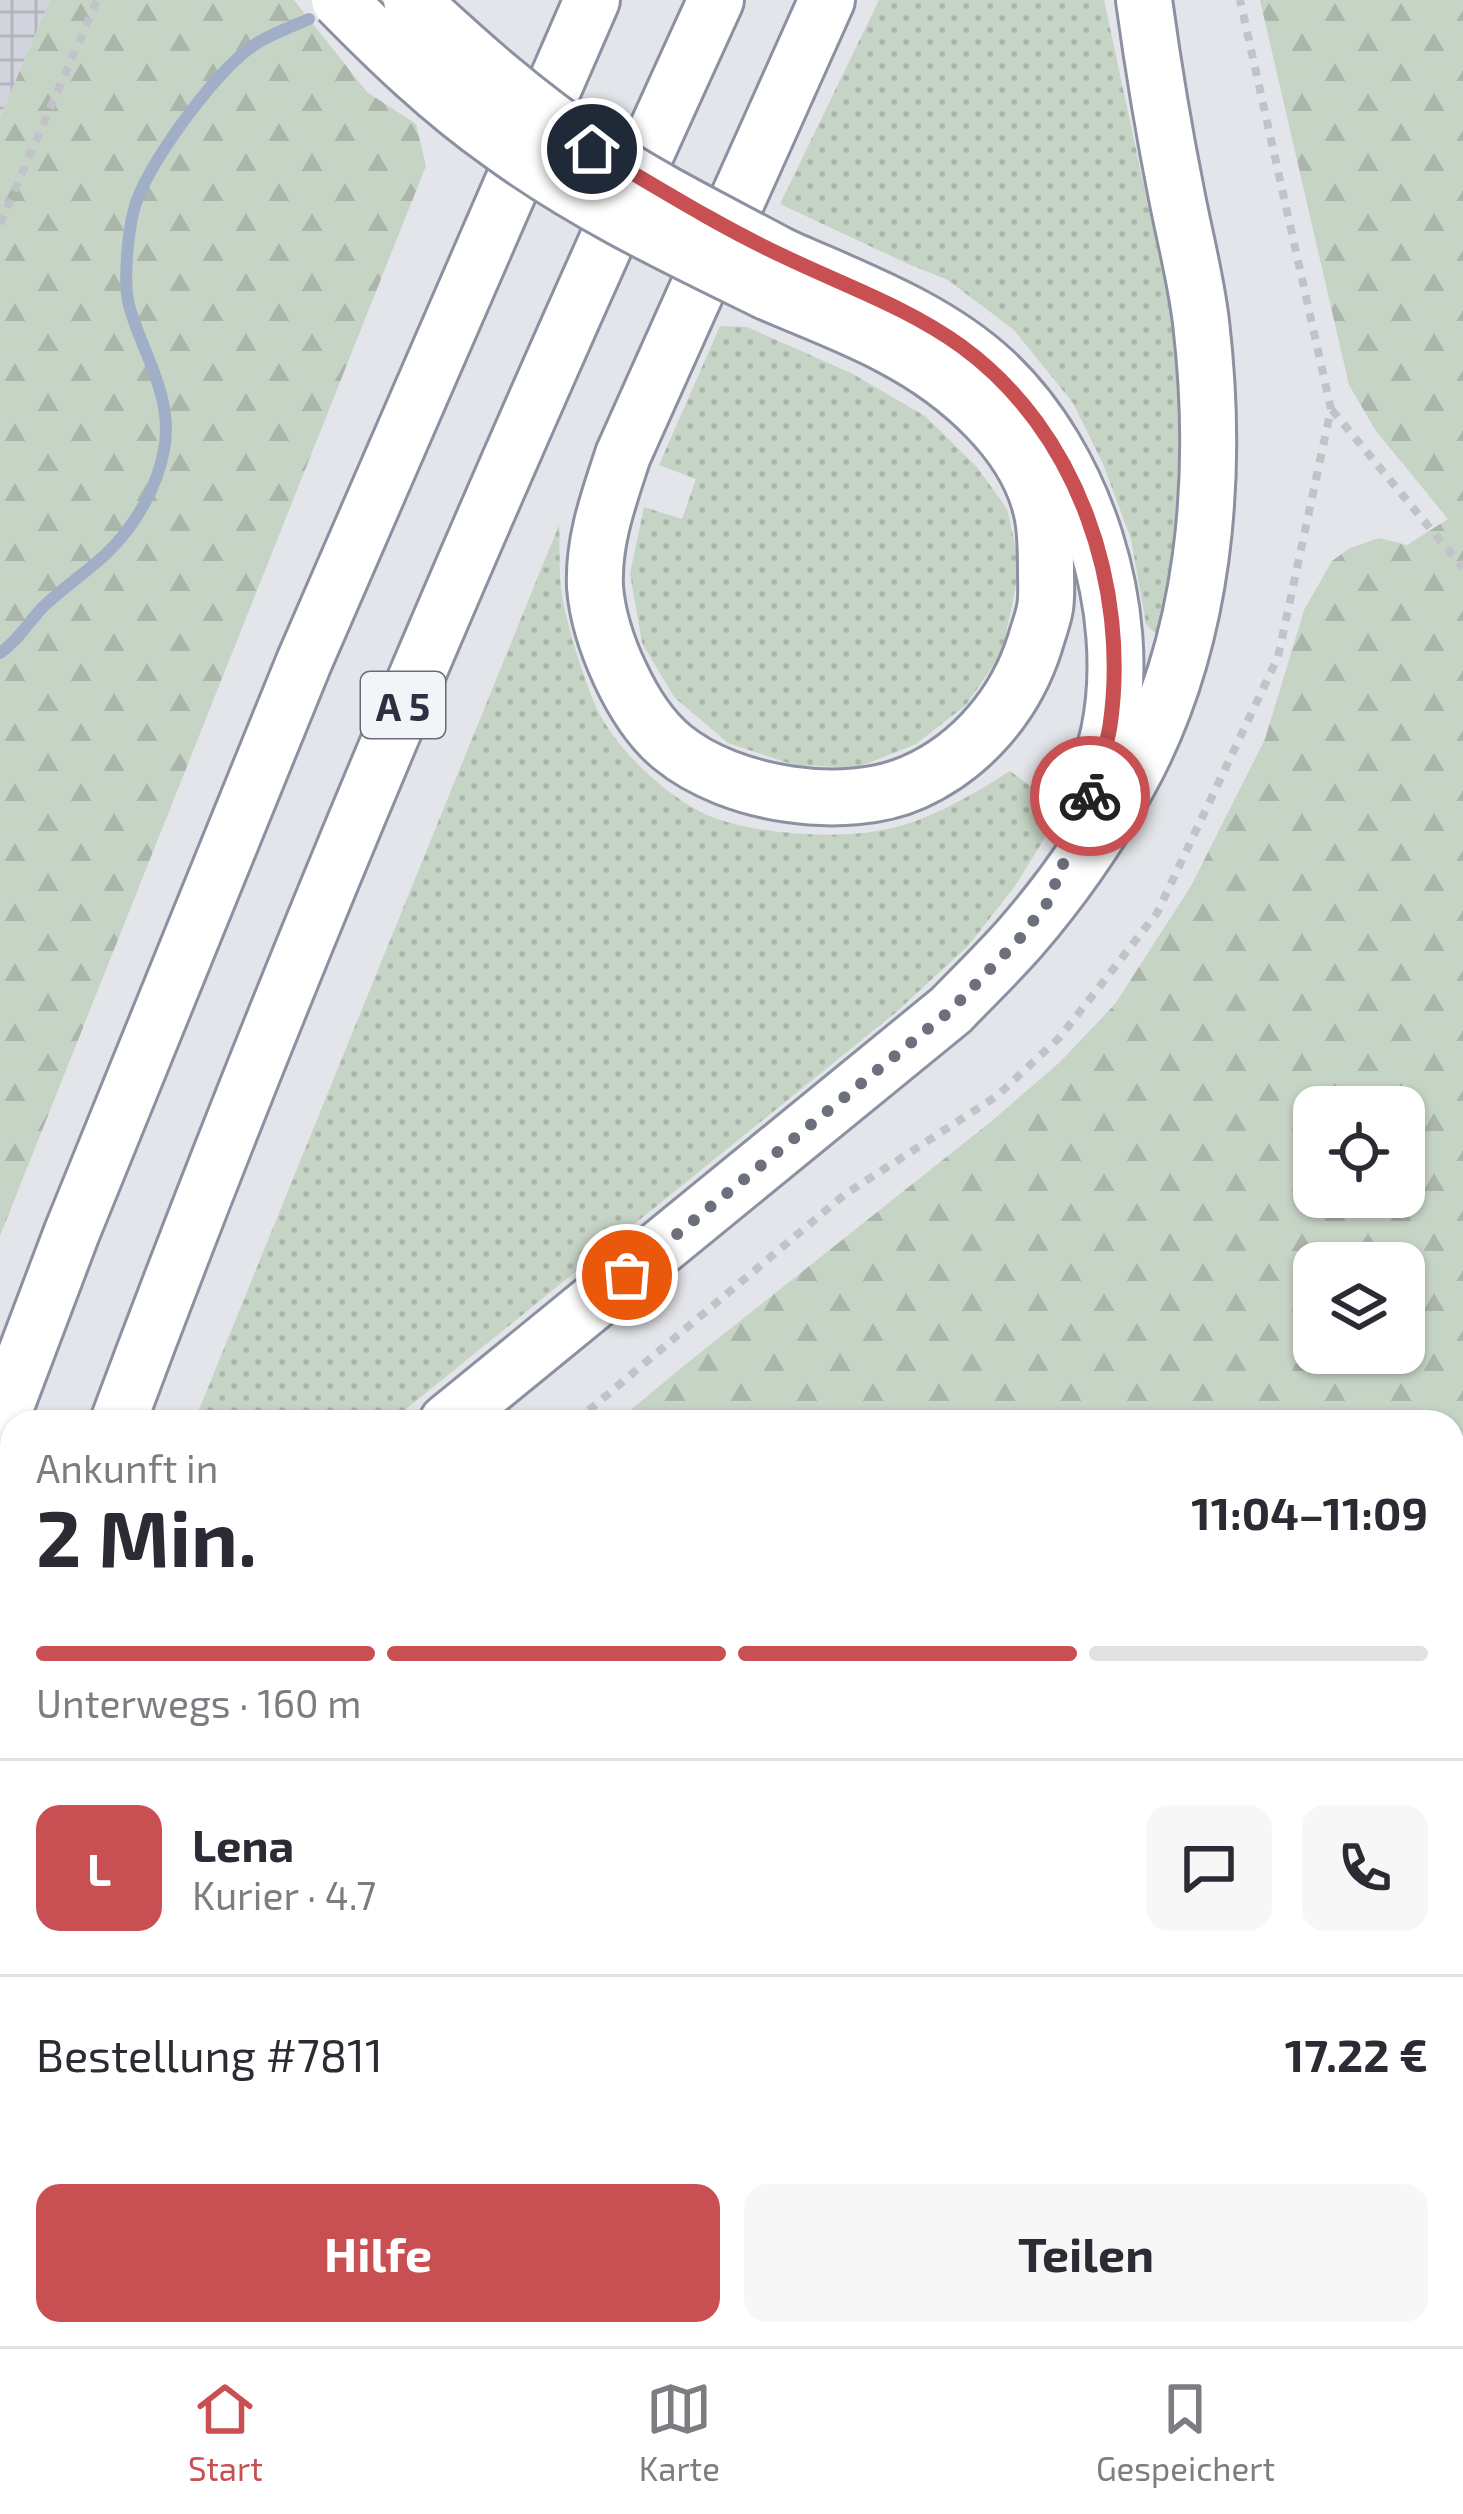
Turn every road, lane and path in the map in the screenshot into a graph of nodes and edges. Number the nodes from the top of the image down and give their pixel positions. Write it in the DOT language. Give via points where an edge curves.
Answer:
graph roads {
  1 [pos="98,0"];
  2 [pos="339,0"];
  3 [pos="411,0"];
  4 [pos="592,0"];
  5 [pos="716,0"];
  6 [pos="827,0"];
  7 [pos="1144,0"];
  8 [pos="0,224"];
  9 [pos="773,273"];
  10 [pos="1331,409"];
  11 [pos="1463,568"];
  12 [pos="1048,902"];
  13 [pos="4,1410"];
  14 [pos="122,1410"];
  15 [pos="462,1410"];
  1 -- 8 [label="path"];
  2 -- 9 [label="highway, bridge" via="500,143 640,230"];
  3 -- 9 [label="highway, bridge" via="509,87"];
  4 -- 13 [label="highway, A 5" via="304,662"];
  5 -- 14 [label="highway, A 5" via="404,702"];
  6 -- 9 [label="highway" via="623,455 602,518 596,589 623,680 671,747 710,770 793,796 887,791 948,761 1006,705 1046,608 1043,514 1023,463 990,422 944,381"];
  7 -- 12 [label="highway" via="1201,320 1209,447 1201,551 1188,634 1151,735 1112,811"];
  9 -- 12 [label="highway" via="903,310 959,344 1021,401 1073,480 1106,578 1114,693 1086,808"];
  10 -- 11 [label="path"];
  12 -- 15 [label="highway" via="951,1010"];
}
